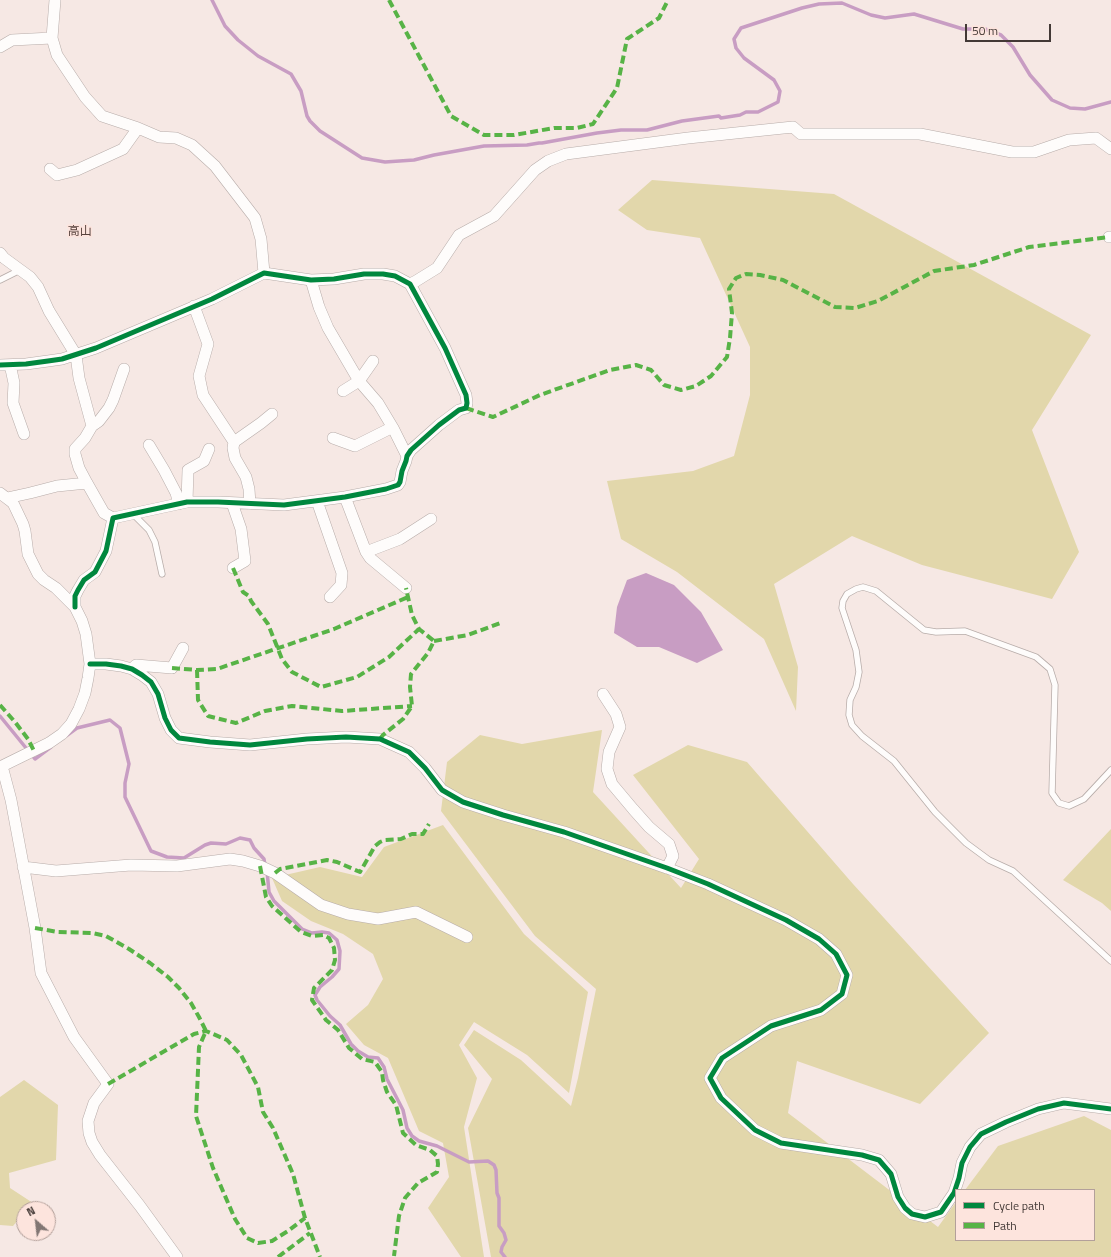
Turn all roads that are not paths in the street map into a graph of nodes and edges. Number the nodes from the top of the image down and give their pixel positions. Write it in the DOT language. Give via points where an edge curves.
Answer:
graph roads {
  1 [pos="54,0"];
  2 [pos="52,38"];
  3 [pos="0,47"];
  4 [pos="138,128"];
  5 [pos="1111,149"];
  6 [pos="50,169"];
  7 [pos="0,253"];
  8 [pos="21,270"];
  9 [pos="264,272"];
  10 [pos="0,280"];
  11 [pos="311,280"];
  12 [pos="410,284"];
  13 [pos="194,306"];
  14 [pos="76,355"];
  15 [pos="373,361"];
  16 [pos="6,365"];
  17 [pos="124,369"];
  18 [pos="359,381"];
  19 [pos="343,391"];
  20 [pos="272,414"];
  21 [pos="92,426"];
  22 [pos="393,428"];
  23 [pos="24,434"];
  24 [pos="333,438"];
  25 [pos="234,442"];
  26 [pos="149,444"];
  27 [pos="209,449"];
  28 [pos="407,456"];
  29 [pos="87,483"];
  30 [pos="3,495"];
  31 [pos="345,497"];
  32 [pos="317,501"];
  33 [pos="183,503"];
  34 [pos="232,503"];
  35 [pos="250,504"];
  36 [pos="135,513"];
  37 [pos="113,518"];
  38 [pos="431,519"];
  39 [pos="366,552"];
  40 [pos="233,568"];
  41 [pos="162,574"];
  42 [pos="406,588"];
  43 [pos="330,597"];
  44 [pos="75,607"];
  45 [pos="183,648"];
  46 [pos="90,664"];
  47 [pos="132,669"];
  48 [pos="603,694"];
  49 [pos="1,767"];
  50 [pos="1111,770"];
  51 [pos="24,866"];
  52 [pos="667,868"];
  53 [pos="467,937"];
  54 [pos="1111,961"];
  55 [pos="1111,1109"];
  56 [pos="955,1189"];
  57 [pos="955,1190"];
  58 [pos="177,1257"];
  1 -- 2 [label="street"];
  2 -- 3 [label="street" via="12,40"];
  2 -- 4 [label="street" via="57,55 85,97 102,116"];
  4 -- 6 [label="street" via="123,149 77,170 57,175"];
  4 -- 9 [label="street" via="192,144 215,166 255,218 261,239"];
  5 -- 12 [label="street" via="1096,138 1069,140 1034,152 1012,152 920,134 801,134 793,127 566,154 548,161 535,170 494,216 459,235 436,268"];
  7 -- 8 [label="street"];
  8 -- 10 [label="lane"];
  8 -- 14 [label="street" via="38,287 49,311"];
  9 -- 11 [label="street"];
  9 -- 13 [label="street" via="233,290"];
  11 -- 12 [label="street" via="383,274 395,276"];
  11 -- 18 [label="street" via="328,328"];
  12 -- 28 [label="street" via="460,379 467,403 466,408 459,410 439,425"];
  13 -- 14 [label="street"];
  13 -- 25 [label="street" via="208,344 199,376 202,395"];
  14 -- 16 [label="street"];
  14 -- 21 [label="street" via="79,378"];
  15 -- 18 [label="street"];
  16 -- 23 [label="street" via="11,369 14,383 13,403"];
  17 -- 21 [label="street" via="109,408"];
  18 -- 19 [label="street"];
  18 -- 22 [label="street" via="378,403"];
  20 -- 25 [label="street"];
  21 -- 29 [label="street" via="86,438 75,449"];
  22 -- 24 [label="street" via="355,446"];
  22 -- 28 [label="street"];
  25 -- 35 [label="street" via="235,458 246,477"];
  26 -- 33 [label="street"];
  27 -- 33 [label="street" via="204,461 188,470"];
  28 -- 31 [label="street" via="398,485"];
  29 -- 30 [label="street"];
  29 -- 37 [label="street" via="104,513"];
  30 -- 44 [label="street" via="12,503 23,524 28,554 38,574"];
  31 -- 32 [label="street"];
  31 -- 39 [label="street"];
  32 -- 35 [label="street" via="284,505"];
  32 -- 43 [label="street" via="342,573 341,585"];
  33 -- 34 [label="street"];
  33 -- 36 [label="street"];
  34 -- 35 [label="street"];
  34 -- 40 [label="street" via="241,529 245,561"];
  36 -- 37 [label="street"];
  36 -- 41 [label="lane" via="155,542"];
  37 -- 44 [label="street" via="106,551 95,572 84,580 78,590"];
  38 -- 39 [label="street" via="400,539"];
  39 -- 42 [label="street"];
  44 -- 46 [label="street" via="86,634"];
  45 -- 47 [label="street" via="172,668 136,665"];
  46 -- 47 [label="street" via="114,664"];
  46 -- 49 [label="street" via="85,693 71,724 49,743"];
  47 -- 52 [label="street" via="151,682 158,694 165,718 179,738 250,745 346,737 380,739 409,752 442,790 463,802 503,816 564,832"];
  48 -- 52 [label="street" via="616,714 620,727 609,752 607,769 612,784 649,827 669,844 673,856"];
  49 -- 51 [label="street" via="11,800"];
  50 -- 54 [label="lane" via="1084,799 1069,806 1059,803 1052,793 1055,685 1050,669 1036,657 965,631 924,630 876,591 863,587 847,594 842,608 856,650 859,672 850,700 849,715 852,725 894,761 935,812 966,843 989,860 1013,871"];
  51 -- 53 [label="street" via="56,871 131,865 177,866 230,859 243,861 275,873 321,905 348,914 378,919 416,912"];
  51 -- 58 [label="street" via="41,973 74,1037 108,1084 94,1103 88,1121 92,1142"];
  52 -- 57 [label="street" via="708,884 813,935 836,954 847,975 842,994 821,1010 771,1026 722,1058 710,1078 721,1098 755,1130 781,1143 862,1155 879,1160 891,1174 898,1196 912,1214 925,1217 941,1212"];
  55 -- 56 [label="street" via="1064,1103 1038,1109 980,1134 962,1163"];
}
